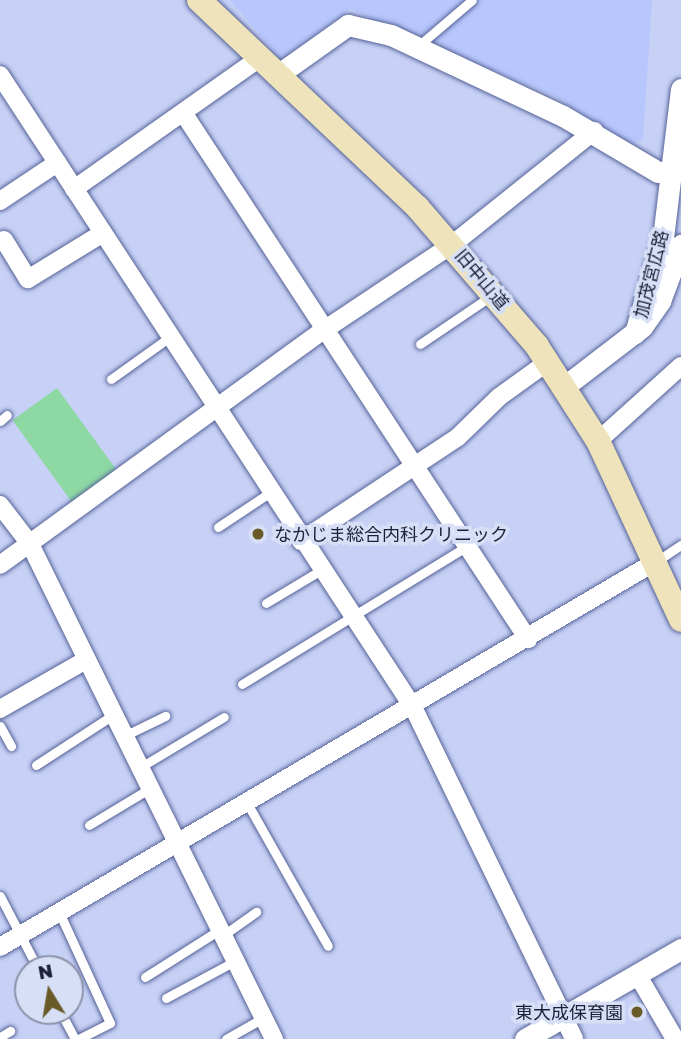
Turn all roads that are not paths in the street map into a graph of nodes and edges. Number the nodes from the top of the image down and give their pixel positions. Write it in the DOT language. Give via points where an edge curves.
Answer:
graph roads {
  1 [pos="199,0"];
  2 [pos="472,0"];
  3 [pos="417,47"];
  4 [pos="270,65"];
  5 [pos="0,75"];
  6 [pos="681,89"];
  7 [pos="184,114"];
  8 [pos="594,131"];
  9 [pos="57,163"];
  10 [pos="671,172"];
  11 [pos="74,189"];
  12 [pos="0,201"];
  13 [pos="103,233"];
  14 [pos="4,240"];
  15 [pos="453,244"];
  16 [pos="681,247"];
  17 [pos="495,293"];
  18 [pos="324,330"];
  19 [pos="635,333"];
  20 [pos="171,336"];
  21 [pos="420,344"];
  22 [pos="548,361"];
  23 [pos="681,366"];
  24 [pos="111,379"];
  25 [pos="565,386"];
  26 [pos="218,407"];
  27 [pos="598,441"];
  28 [pos="414,466"];
  29 [pos="270,493"];
  30 [pos="0,505"];
  31 [pos="218,527"];
  32 [pos="301,541"];
  33 [pos="30,544"];
  34 [pos="681,545"];
  35 [pos="467,546"];
  36 [pos="655,562"];
  37 [pos="0,565"];
  38 [pos="321,570"];
  39 [pos="266,603"];
  40 [pos="352,617"];
  41 [pos="681,620"];
  42 [pos="528,639"];
  43 [pos="86,660"];
  44 [pos="242,684"];
  45 [pos="413,707"];
  46 [pos="0,709"];
  47 [pos="113,715"];
  48 [pos="165,716"];
  49 [pos="224,717"];
  50 [pos="0,726"];
  51 [pos="124,736"];
  52 [pos="11,746"];
  53 [pos="36,765"];
  54 [pos="139,768"];
  55 [pos="149,789"];
  56 [pos="247,803"];
  57 [pos="89,825"];
  58 [pos="176,844"];
  59 [pos="0,897"];
  60 [pos="59,912"];
  61 [pos="256,912"];
  62 [pos="220,933"];
  63 [pos="20,935"];
  64 [pos="328,946"];
  65 [pos="0,947"];
  66 [pos="681,949"];
  67 [pos="31,955"];
  68 [pos="234,961"];
  69 [pos="637,974"];
  70 [pos="145,977"];
  71 [pos="166,998"];
  72 [pos="563,1017"];
  73 [pos="263,1018"];
  74 [pos="10,1031"];
  75 [pos="0,1037"];
  76 [pos="77,1039"];
  77 [pos="226,1039"];
  78 [pos="274,1039"];
  79 [pos="525,1039"];
  80 [pos="574,1039"];
  81 [pos="675,1039"];
  1 -- 4 [label="main road, 旧中山道"];
  2 -- 3 [label="lane"];
  3 -- 4 [label="street" via="348,25"];
  3 -- 8 [label="street"];
  4 -- 7 [label="street"];
  4 -- 15 [label="main road, 旧中山道"];
  5 -- 9 [label="street"];
  6 -- 10 [label="street, 加茂宮広路"];
  7 -- 11 [label="street"];
  7 -- 18 [label="street"];
  8 -- 10 [label="street" via="658,172"];
  8 -- 15 [label="street"];
  9 -- 11 [label="street"];
  9 -- 12 [label="street"];
  10 -- 19 [label="street, 加茂宮広路" via="663,238"];
  11 -- 13 [label="street"];
  13 -- 14 [label="street" via="28,279"];
  13 -- 20 [label="street"];
  15 -- 17 [label="main road, 旧中山道"];
  15 -- 18 [label="street"];
  16 -- 19 [label="street, 加茂宮広路" via="660,301"];
  17 -- 21 [label="lane"];
  17 -- 22 [label="main road, 旧中山道"];
  18 -- 26 [label="street"];
  18 -- 28 [label="street"];
  19 -- 25 [label="street, 加茂宮広路"];
  20 -- 24 [label="lane"];
  20 -- 26 [label="street"];
  22 -- 25 [label="main road, 旧中山道"];
  22 -- 28 [label="street" via="499,397 458,437"];
  23 -- 27 [label="street"];
  25 -- 27 [label="main road, 旧中山道"];
  26 -- 29 [label="street"];
  26 -- 33 [label="street"];
  27 -- 36 [label="main road, 旧中山道"];
  28 -- 32 [label="street"];
  28 -- 35 [label="street"];
  29 -- 31 [label="lane"];
  29 -- 32 [label="street"];
  30 -- 33 [label="street"];
  32 -- 38 [label="street"];
  33 -- 37 [label="street"];
  33 -- 43 [label="street"];
  34 -- 36 [label="lane"];
  35 -- 40 [label="lane"];
  35 -- 42 [label="street"];
  36 -- 41 [label="main road, 旧中山道"];
  36 -- 42 [label="street"];
  38 -- 39 [label="lane"];
  38 -- 40 [label="street"];
  40 -- 44 [label="lane"];
  40 -- 45 [label="street"];
  42 -- 45 [label="street"];
  43 -- 46 [label="street"];
  43 -- 47 [label="street"];
  45 -- 56 [label="street"];
  45 -- 72 [label="street"];
  47 -- 51 [label="street"];
  47 -- 53 [label="lane"];
  48 -- 51 [label="lane"];
  49 -- 54 [label="lane"];
  50 -- 52 [label="lane"];
  51 -- 54 [label="street"];
  54 -- 55 [label="street"];
  55 -- 57 [label="lane"];
  55 -- 58 [label="street"];
  56 -- 58 [label="street"];
  56 -- 64 [label="lane"];
  58 -- 60 [label="street"];
  58 -- 62 [label="street"];
  59 -- 63 [label="lane"];
  60 -- 63 [label="street"];
  60 -- 76 [label="lane" via="110,1023"];
  61 -- 62 [label="lane"];
  62 -- 68 [label="street"];
  62 -- 70 [label="lane"];
  63 -- 65 [label="street"];
  63 -- 67 [label="lane"];
  66 -- 69 [label="street"];
  68 -- 71 [label="lane"];
  68 -- 73 [label="street"];
  69 -- 72 [label="street"];
  69 -- 81 [label="street"];
  72 -- 79 [label="street"];
  72 -- 80 [label="street"];
  73 -- 77 [label="lane"];
  73 -- 78 [label="street"];
  74 -- 75 [label="lane"];
}
